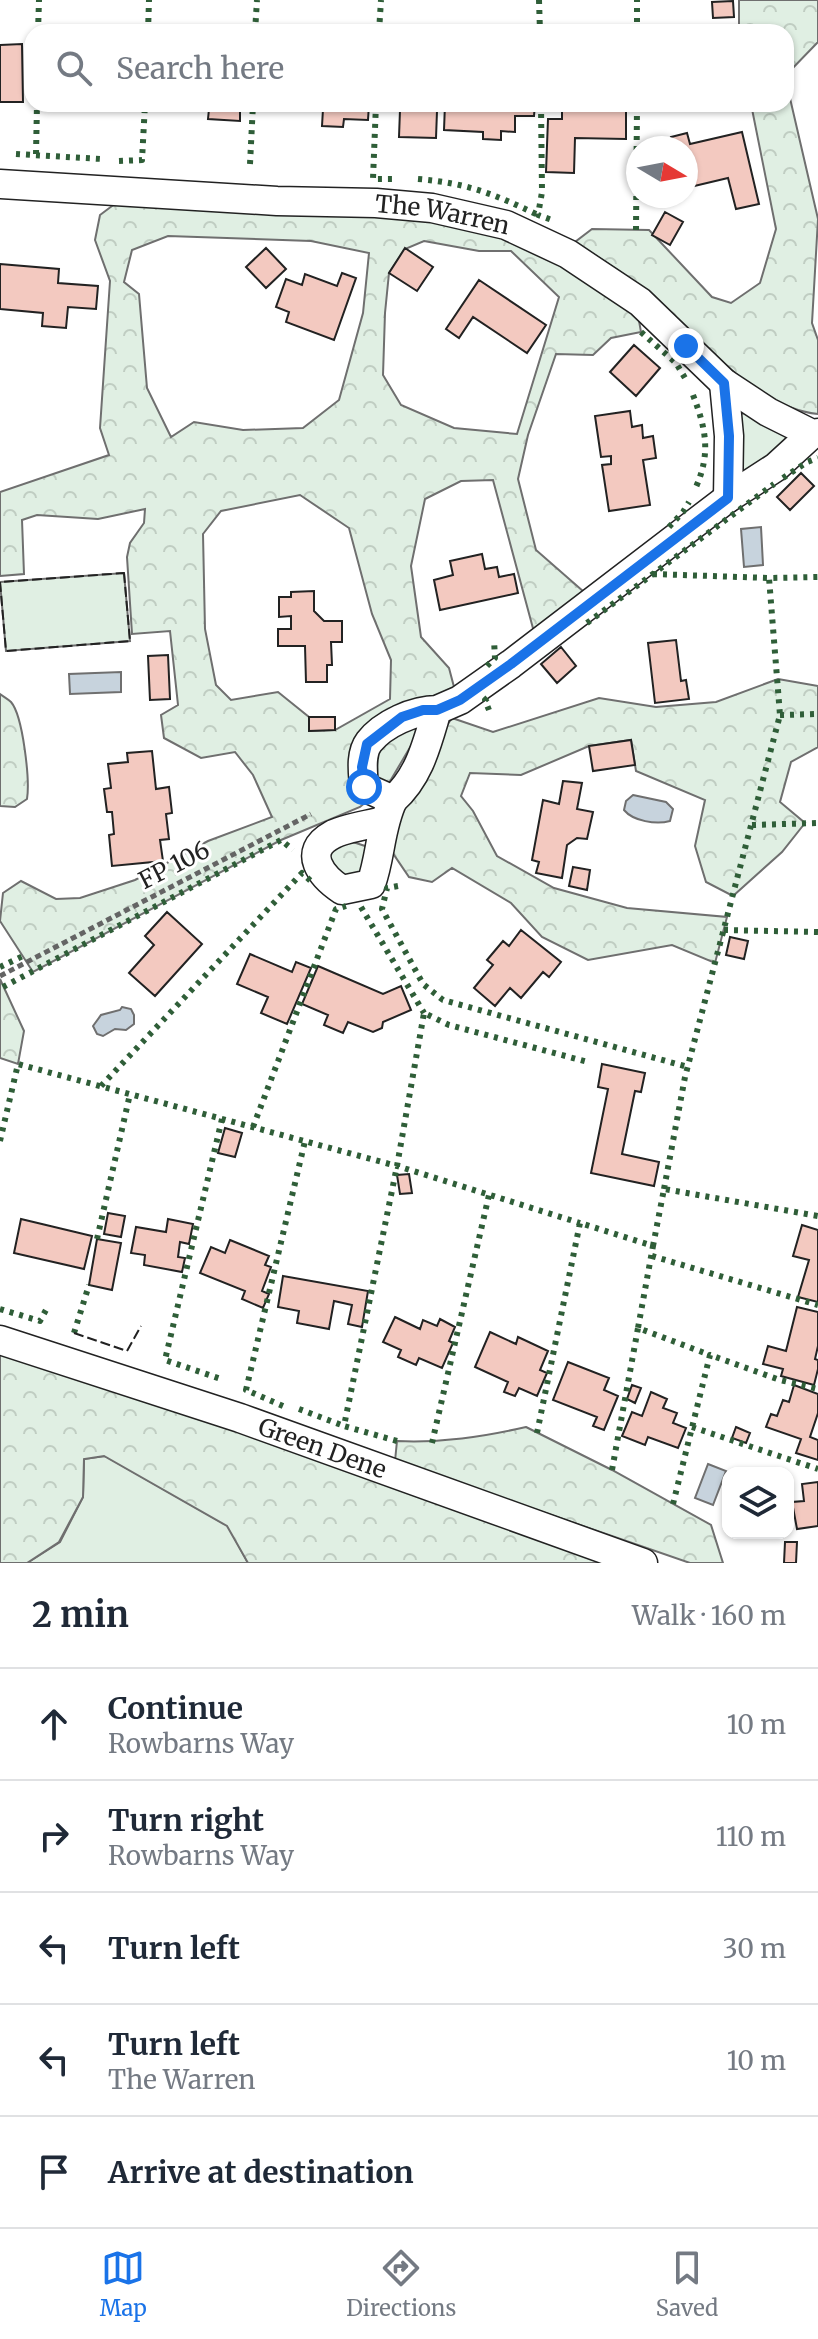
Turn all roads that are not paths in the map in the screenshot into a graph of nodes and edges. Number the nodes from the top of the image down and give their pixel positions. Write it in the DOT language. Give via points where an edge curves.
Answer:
graph roads {
  1 [pos="0,184"];
  2 [pos="724,383"];
  3 [pos="815,434"];
  4 [pos="728,498"];
  5 [pos="437,710"];
  6 [pos="0,1340"];
  7 [pos="643,1563"];
  1 -- 2 [label="street, The Warren" via="376,203 432,208 506,225 568,254 640,302"];
  2 -- 3 [label="street, The Warren"];
  2 -- 4 [label="street"];
  3 -- 4 [label="street"];
  4 -- 5 [label="street" via="511,664"];
  5 -- 5 [label="street" via="402,717 367,744 364,787 388,810 417,769"];
  6 -- 7 [label="street, Green Dene" via="240,1418"];
}
